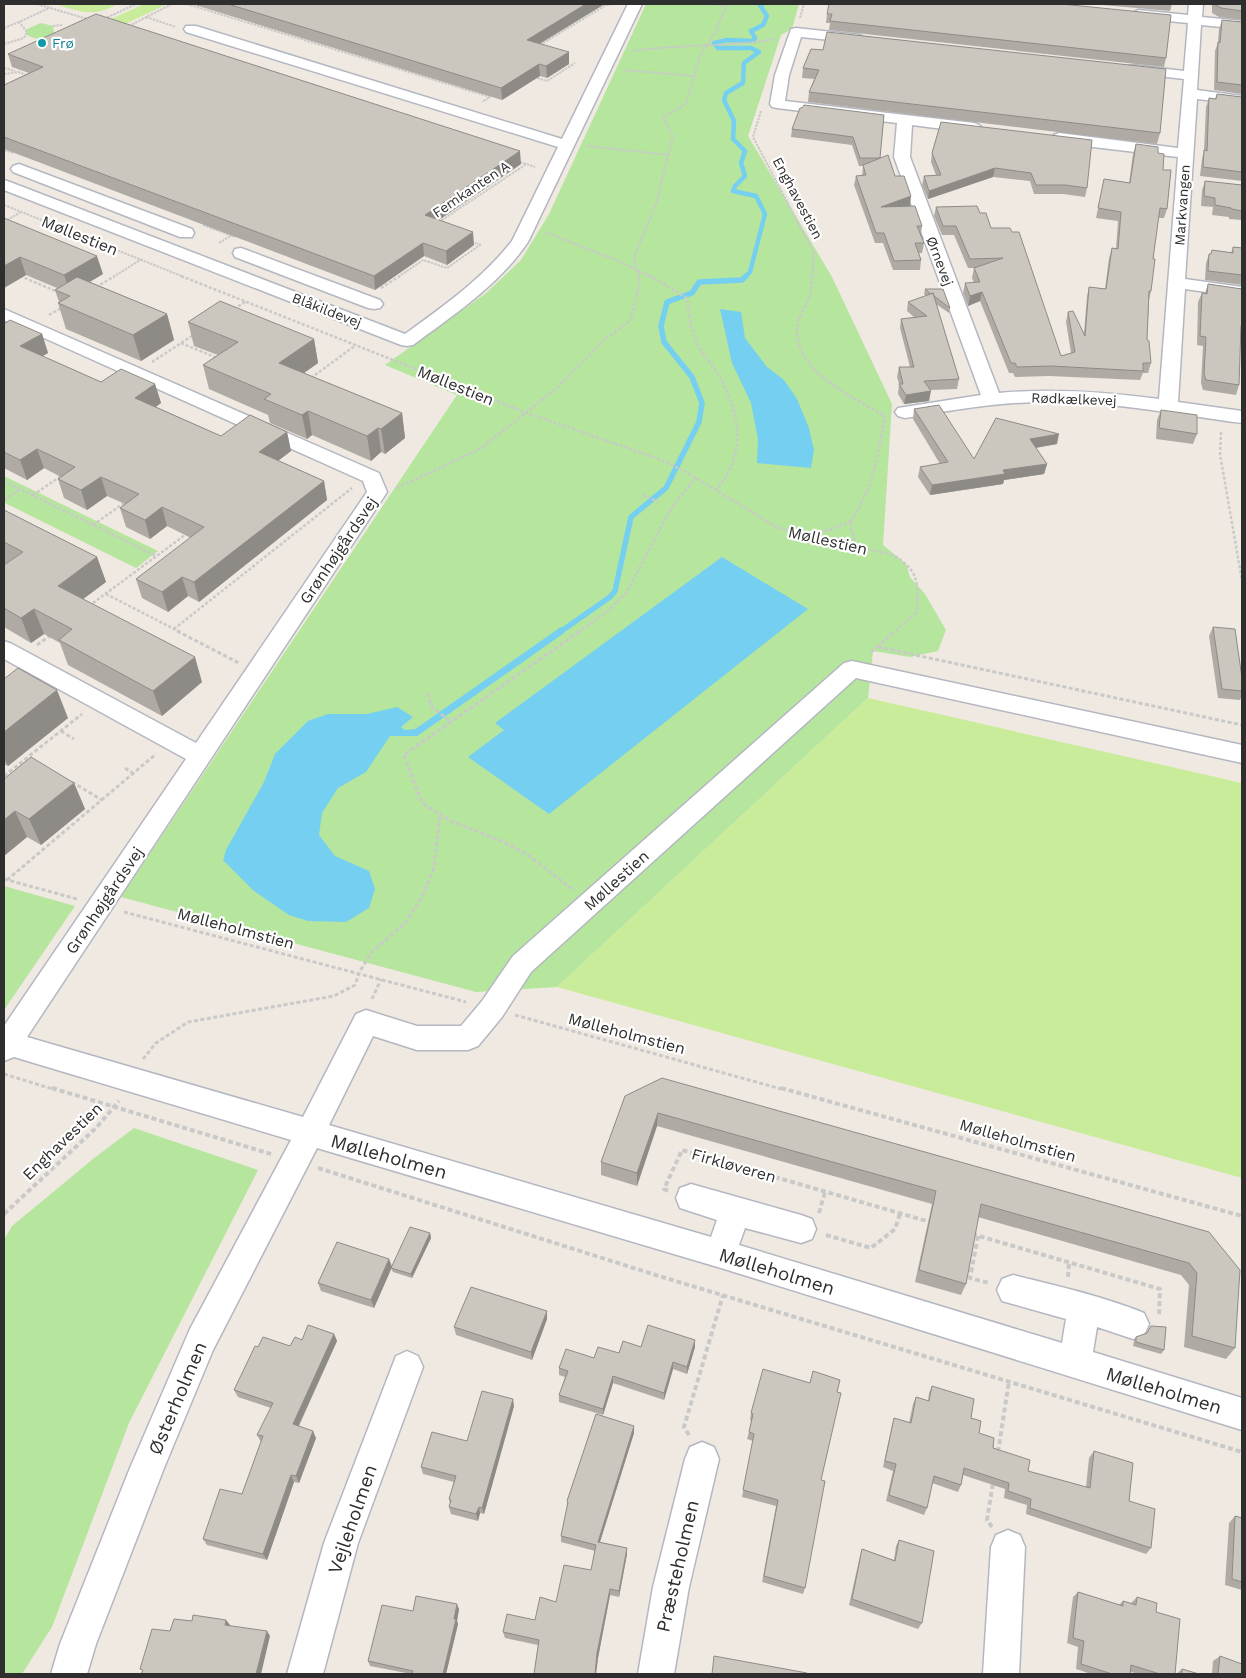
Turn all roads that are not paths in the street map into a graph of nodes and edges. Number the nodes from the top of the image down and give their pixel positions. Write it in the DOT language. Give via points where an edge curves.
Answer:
graph roads {
  1 [pos="635,4"];
  2 [pos="1195,12"];
  3 [pos="1122,13"];
  4 [pos="1242,25"];
  5 [pos="191,29"];
  6 [pos="876,41"];
  7 [pos="1122,68"];
  8 [pos="1191,76"];
  9 [pos="1190,94"];
  10 [pos="1242,100"];
  11 [pos="905,120"];
  12 [pos="990,130"];
  13 [pos="1044,136"];
  14 [pos="559,143"];
  15 [pos="1185,153"];
  16 [pos="13,162"];
  17 [pos="1184,181"];
  18 [pos="1201,183"];
  19 [pos="5,185"];
  20 [pos="63,185"];
  21 [pos="49,202"];
  22 [pos="106,202"];
  23 [pos="93,219"];
  24 [pos="150,219"];
  25 [pos="186,233"];
  26 [pos="138,236"];
  27 [pos="230,272"];
  28 [pos="291,273"];
  29 [pos="1176,283"];
  30 [pos="280,292"];
  31 [pos="1242,292"];
  32 [pos="331,312"];
  33 [pos="4,314"];
  34 [pos="992,399"];
  35 [pos="1168,406"];
  36 [pos="906,412"];
  37 [pos="1242,417"];
  38 [pos="12,654"];
  39 [pos="1242,754"];
  40 [pos="200,756"];
  41 [pos="366,1022"];
  42 [pos="5,1045"];
  43 [pos="310,1133"];
  44 [pos="691,1198"];
  45 [pos="735,1211"];
  46 [pos="801,1229"];
  47 [pos="721,1254"];
  48 [pos="1013,1290"];
  49 [pos="1084,1308"];
  50 [pos="1133,1324"];
  51 [pos="1075,1364"];
  52 [pos="407,1367"];
  53 [pos="1242,1414"];
  54 [pos="702,1459"];
  55 [pos="1008,1547"];
  56 [pos="70,1674"];
  57 [pos="305,1674"];
  58 [pos="656,1674"];
  59 [pos="1001,1674"];
  1 -- 14 [label="street, Blåkildevej" via="607,62"];
  2 -- 3 [label="street"];
  2 -- 4 [label="street"];
  2 -- 8 [label="street, Markvangen"];
  5 -- 14 [label="street"];
  6 -- 11 [label="street" via="790,35 777,104"];
  7 -- 8 [label="street"];
  8 -- 9 [label="street, Markvangen"];
  9 -- 10 [label="street"];
  9 -- 15 [label="street, Markvangen"];
  11 -- 12 [label="street"];
  11 -- 34 [label="street, Ørnevej" via="902,157"];
  13 -- 15 [label="street"];
  14 -- 32 [label="street, Blåkildevej" via="520,242 479,288 407,341"];
  15 -- 17 [label="street, Markvangen"];
  16 -- 19 [label="street"];
  16 -- 20 [label="street"];
  17 -- 18 [label="street"];
  17 -- 29 [label="street, Markvangen"];
  19 -- 21 [label="street, Blåkildevej"];
  20 -- 21 [label="street"];
  20 -- 22 [label="street"];
  21 -- 23 [label="street, Blåkildevej"];
  22 -- 23 [label="street"];
  22 -- 24 [label="street"];
  23 -- 26 [label="street, Blåkildevej"];
  24 -- 25 [label="street"];
  24 -- 26 [label="street"];
  26 -- 27 [label="street, Blåkildevej"];
  27 -- 28 [label="street" via="246,256"];
  27 -- 30 [label="street, Blåkildevej"];
  28 -- 30 [label="street"];
  28 -- 32 [label="street" via="352,296"];
  29 -- 31 [label="street"];
  29 -- 35 [label="street, Markvangen"];
  30 -- 32 [label="street, Blåkildevej"];
  33 -- 40 [label="street, Grønhøjgårdsvej" via="136,372 373,484"];
  34 -- 35 [label="street, Rødkælkevej" via="1054,396"];
  34 -- 36 [label="street, Rødkælkevej"];
  35 -- 37 [label="street, Rødkælkevej"];
  38 -- 40 [label="street"];
  39 -- 41 [label="street, Møllestien" via="852,669 522,964 468,1038 417,1038"];
  40 -- 42 [label="street, Grønhøjgårdsvej"];
  41 -- 43 [label="street, Mølleholmen"];
  42 -- 43 [label="street, Mølleholmen"];
  43 -- 47 [label="street, Mølleholmen"];
  43 -- 56 [label="street, Østerholmen" via="200,1340 78,1644"];
  44 -- 45 [label="street"];
  45 -- 46 [label="street"];
  45 -- 47 [label="street"];
  47 -- 51 [label="street, Mølleholmen"];
  48 -- 49 [label="street"];
  49 -- 50 [label="street"];
  49 -- 51 [label="street"];
  51 -- 53 [label="street, Mølleholmen"];
  52 -- 57 [label="street, Vejleholmen" via="341,1543"];
  54 -- 58 [label="street, Præsteholmen" via="671,1587"];
  55 -- 59 [label="street"];
}
